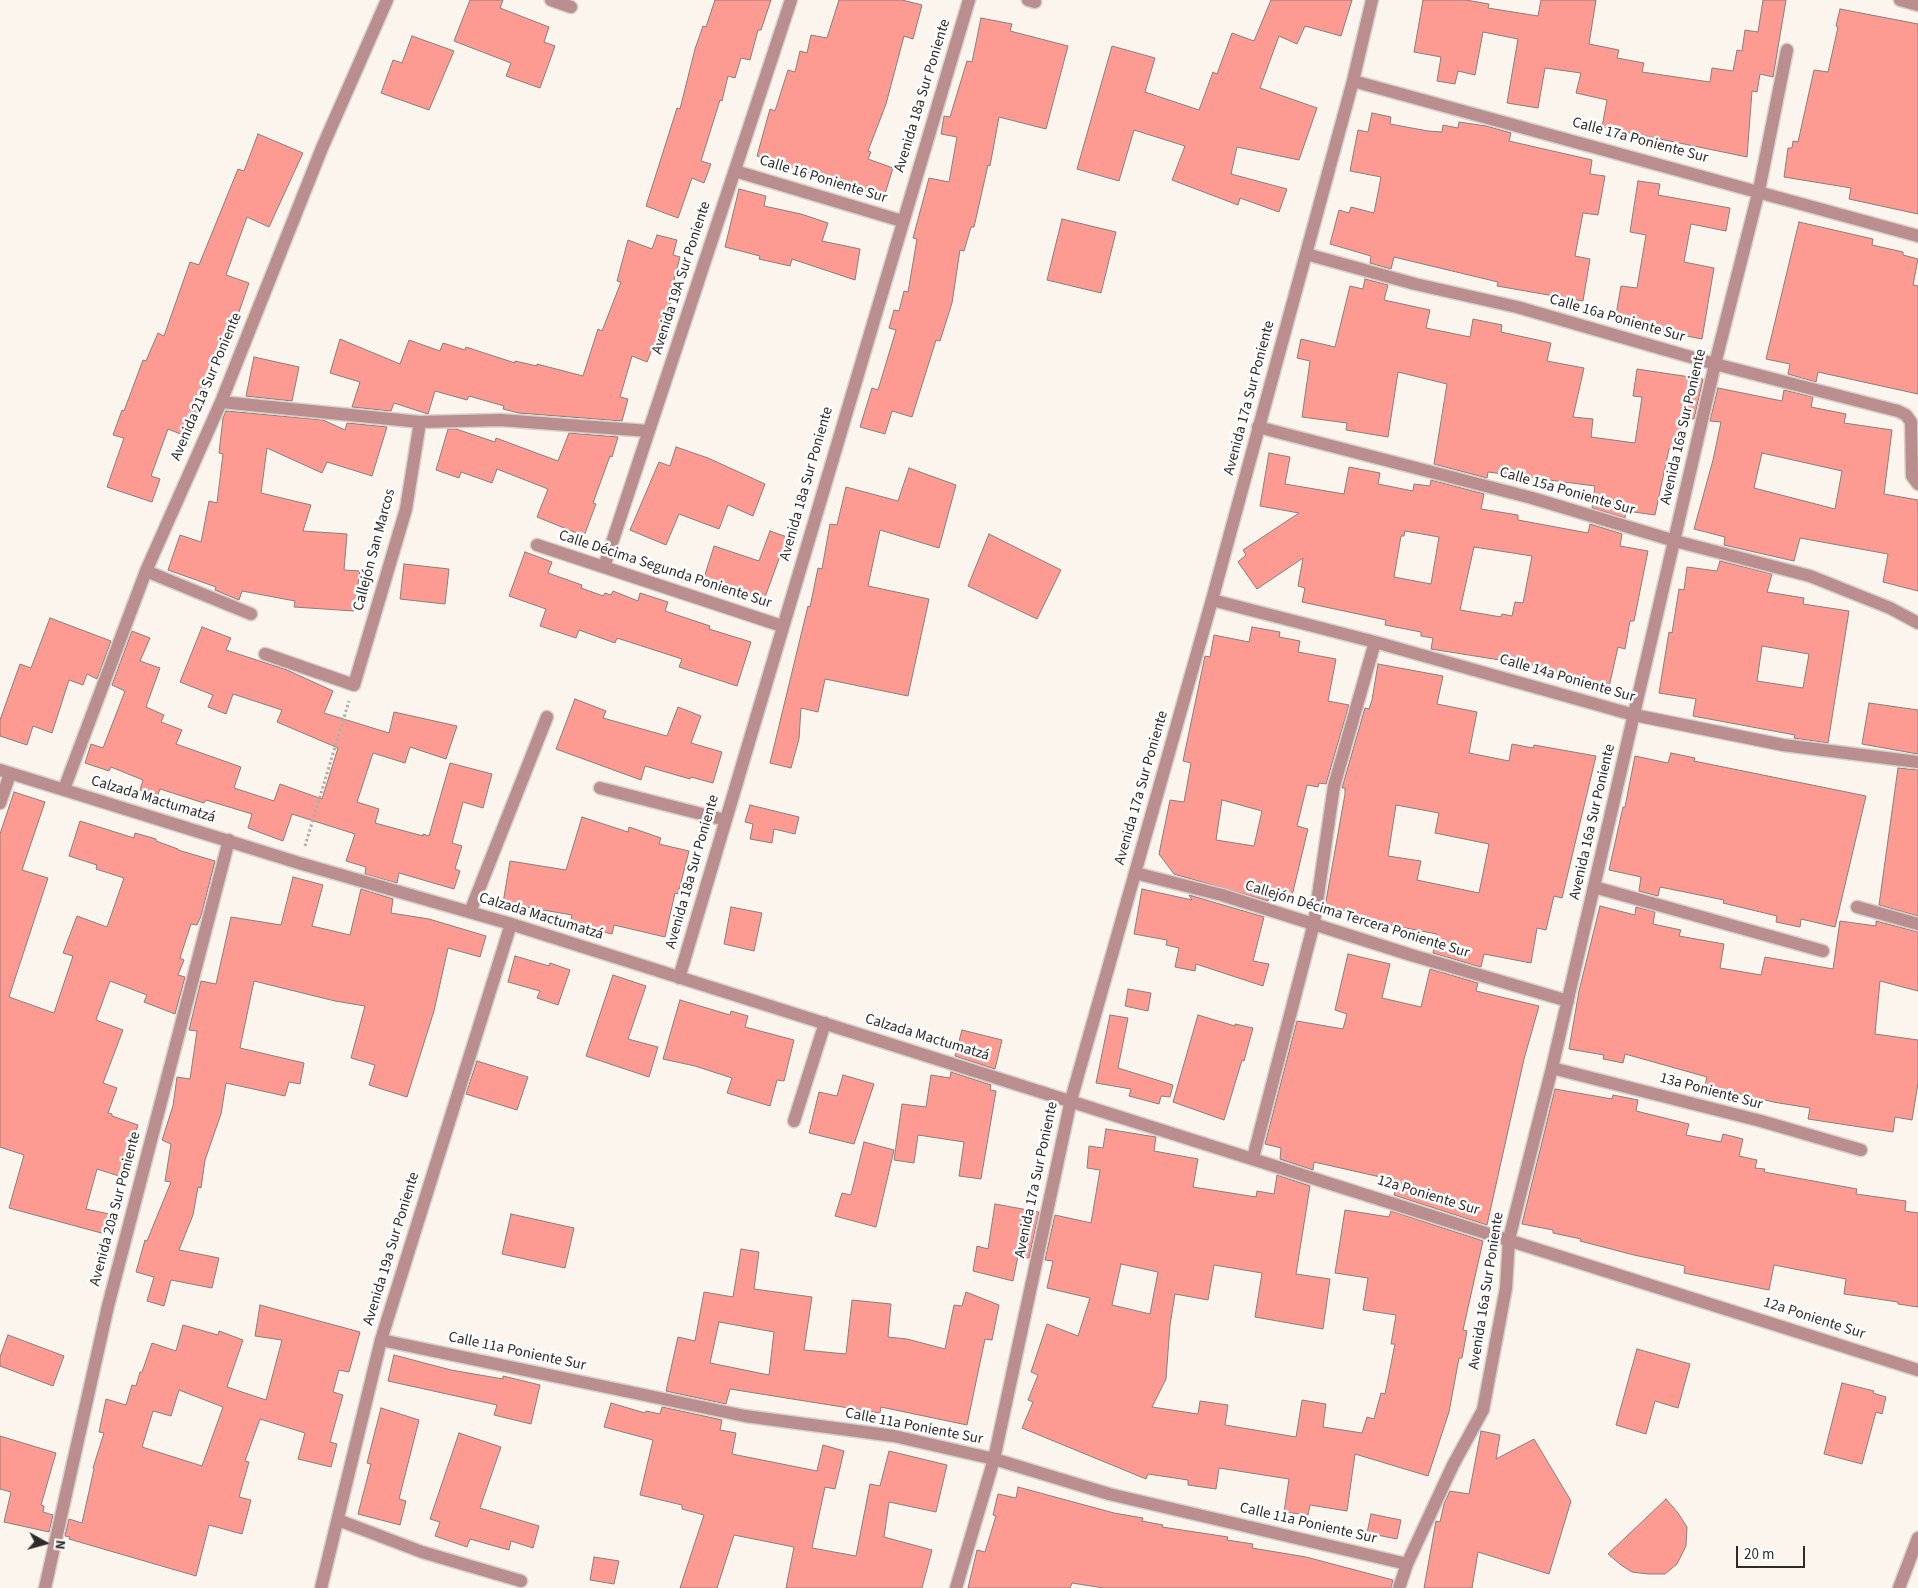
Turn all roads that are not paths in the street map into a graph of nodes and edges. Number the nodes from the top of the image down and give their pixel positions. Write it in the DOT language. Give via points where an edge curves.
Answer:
graph roads {
  1 [pos="387,0"];
  2 [pos="551,0"];
  3 [pos="791,0"];
  4 [pos="969,0"];
  5 [pos="1372,0"];
  6 [pos="1900,0"];
  7 [pos="1918,5"];
  8 [pos="571,7"];
  9 [pos="1787,50"];
  10 [pos="1353,81"];
  11 [pos="735,171"];
  12 [pos="1759,190"];
  13 [pos="902,221"];
  14 [pos="1918,236"];
  15 [pos="1306,254"];
  16 [pos="1715,364"];
  17 [pos="221,402"];
  18 [pos="420,422"];
  19 [pos="1258,428"];
  20 [pos="649,431"];
  21 [pos="1918,484"];
  22 [pos="1675,541"];
  23 [pos="537,545"];
  24 [pos="604,567"];
  25 [pos="146,571"];
  26 [pos="1212,600"];
  27 [pos="251,614"];
  28 [pos="1918,624"];
  29 [pos="782,626"];
  30 [pos="1375,642"];
  31 [pos="265,654"];
  32 [pos="1634,715"];
  33 [pos="547,716"];
  34 [pos="1918,762"];
  35 [pos="5,772"];
  36 [pos="600,788"];
  37 [pos="64,789"];
  38 [pos="0,803"];
  39 [pos="725,820"];
  40 [pos="229,840"];
  41 [pos="1135,873"];
  42 [pos="1594,887"];
  43 [pos="1857,907"];
  44 [pos="470,912"];
  45 [pos="1314,923"];
  46 [pos="511,924"];
  47 [pos="1918,924"];
  48 [pos="1823,951"];
  49 [pos="679,978"];
  50 [pos="1568,1001"];
  51 [pos="825,1023"];
  52 [pos="1552,1068"];
  53 [pos="1071,1100"];
  54 [pos="794,1121"];
  55 [pos="1861,1150"];
  56 [pos="1253,1158"];
  57 [pos="1509,1239"];
  58 [pos="381,1340"];
  59 [pos="1918,1370"];
  60 [pos="994,1458"];
  61 [pos="338,1520"];
  62 [pos="1918,1538"];
  63 [pos="1407,1564"];
  64 [pos="521,1581"];
  65 [pos="46,1588"];
  66 [pos="321,1588"];
  67 [pos="956,1588"];
  68 [pos="1399,1588"];
  69 [pos="1899,1588"];
  1 -- 17 [label="street, Avenida 21a Sur Poniente" via="322,148"];
  2 -- 8 [label="street"];
  3 -- 11 [label="street, Avenida 19A Sur Poniente"];
  4 -- 13 [label="street, Avenida 18a Sur Poniente"];
  5 -- 10 [label="street, Avenida 17a Sur Poniente"];
  6 -- 7 [label="street"];
  9 -- 12 [label="street, Avenida 16a Sur Poniente"];
  10 -- 12 [label="street, Calle 17a Poniente Sur"];
  10 -- 15 [label="street, Avenida 17a Sur Poniente"];
  11 -- 13 [label="street, Calle 16 Poniente Sur"];
  11 -- 20 [label="street, Avenida 19A Sur Poniente"];
  12 -- 14 [label="street, Calle 17a Poniente Sur"];
  12 -- 16 [label="street, Avenida 16a Sur Poniente"];
  13 -- 29 [label="street, Avenida 18a Sur Poniente"];
  15 -- 16 [label="street, Calle 16a Poniente Sur" via="1415,284 1517,307"];
  15 -- 19 [label="street, Avenida 17a Sur Poniente"];
  16 -- 21 [label="street, Calle 16a Poniente Sur" via="1906,415 1911,422 1912,476"];
  16 -- 22 [label="street, Avenida 16a Sur Poniente"];
  17 -- 18 [label="street"];
  17 -- 25 [label="street, Avenida 21a Sur Poniente"];
  18 -- 20 [label="street" via="500,420"];
  18 -- 31 [label="street, Callejón San Marcos" via="406,509 354,685"];
  19 -- 22 [label="street, Calle 15a Poniente Sur" via="1532,498"];
  19 -- 26 [label="street, Avenida 17a Sur Poniente"];
  20 -- 24 [label="street, Avenida 19A Sur Poniente"];
  22 -- 28 [label="street, Calle 15a Poniente Sur" via="1810,576 1890,608"];
  22 -- 32 [label="street, Avenida 16a Sur Poniente"];
  23 -- 24 [label="street, Calle Décima Segunda Poniente Sur"];
  24 -- 29 [label="street, Calle Décima Segunda Poniente Sur"];
  25 -- 27 [label="street"];
  25 -- 37 [label="street, Avenida 21a Sur Poniente"];
  26 -- 30 [label="street, Calle 14a Poniente Sur"];
  26 -- 41 [label="street, Avenida 17a Sur Poniente"];
  29 -- 39 [label="street, Avenida 18a Sur Poniente"];
  30 -- 32 [label="street, Calle 14a Poniente Sur"];
  30 -- 45 [label="street" via="1334,786"];
  32 -- 34 [label="street, Calle 14a Poniente Sur" via="1783,745"];
  32 -- 42 [label="street, Avenida 16a Sur Poniente"];
  33 -- 44 [label="street"];
  35 -- 37 [label="street, Calzada Mactumatzá"];
  35 -- 38 [label="street"];
  36 -- 39 [label="street"];
  37 -- 40 [label="street, Calzada Mactumatzá"];
  39 -- 49 [label="street, Avenida 18a Sur Poniente"];
  40 -- 44 [label="street, Calzada Mactumatzá"];
  40 -- 65 [label="street, Avenida 20a Sur Poniente" via="108,1306"];
  41 -- 45 [label="street, Callejón Décima Tercera Poniente Sur"];
  41 -- 53 [label="street, Avenida 17a Sur Poniente"];
  42 -- 48 [label="street"];
  42 -- 50 [label="street, Avenida 16a Sur Poniente"];
  43 -- 47 [label="street"];
  44 -- 46 [label="street, Calzada Mactumatzá"];
  45 -- 50 [label="street, Callejón Décima Tercera Poniente Sur"];
  45 -- 56 [label="street"];
  46 -- 49 [label="street, Calzada Mactumatzá"];
  46 -- 58 [label="street, Avenida 19a Sur Poniente"];
  49 -- 51 [label="street, Calzada Mactumatzá"];
  50 -- 52 [label="street, Avenida 16a Sur Poniente"];
  51 -- 53 [label="street, Calzada Mactumatzá"];
  51 -- 54 [label="street"];
  52 -- 55 [label="street, 13a Poniente Sur"];
  52 -- 57 [label="street, Avenida 16a Sur Poniente"];
  53 -- 56 [label="street, 12a Poniente Sur"];
  53 -- 60 [label="street, Avenida 17a Sur Poniente"];
  56 -- 57 [label="street, 12a Poniente Sur"];
  57 -- 59 [label="street, 12a Poniente Sur"];
  57 -- 63 [label="street, Avenida 16a Sur Poniente" via="1506,1288 1483,1410 1453,1465"];
  58 -- 60 [label="street, Calle 11a Poniente Sur" via="746,1416 894,1436"];
  58 -- 61 [label="street, Avenida 19a Sur Poniente"];
  60 -- 63 [label="street, Calle 11a Poniente Sur" via="1109,1494"];
  60 -- 67 [label="street, Avenida 17a Sur Poniente"];
  61 -- 64 [label="street" via="422,1552"];
  61 -- 66 [label="street, Avenida 19a Sur Poniente"];
  62 -- 69 [label="street"];
  63 -- 68 [label="street, Avenida 16a Sur Poniente"];
}
